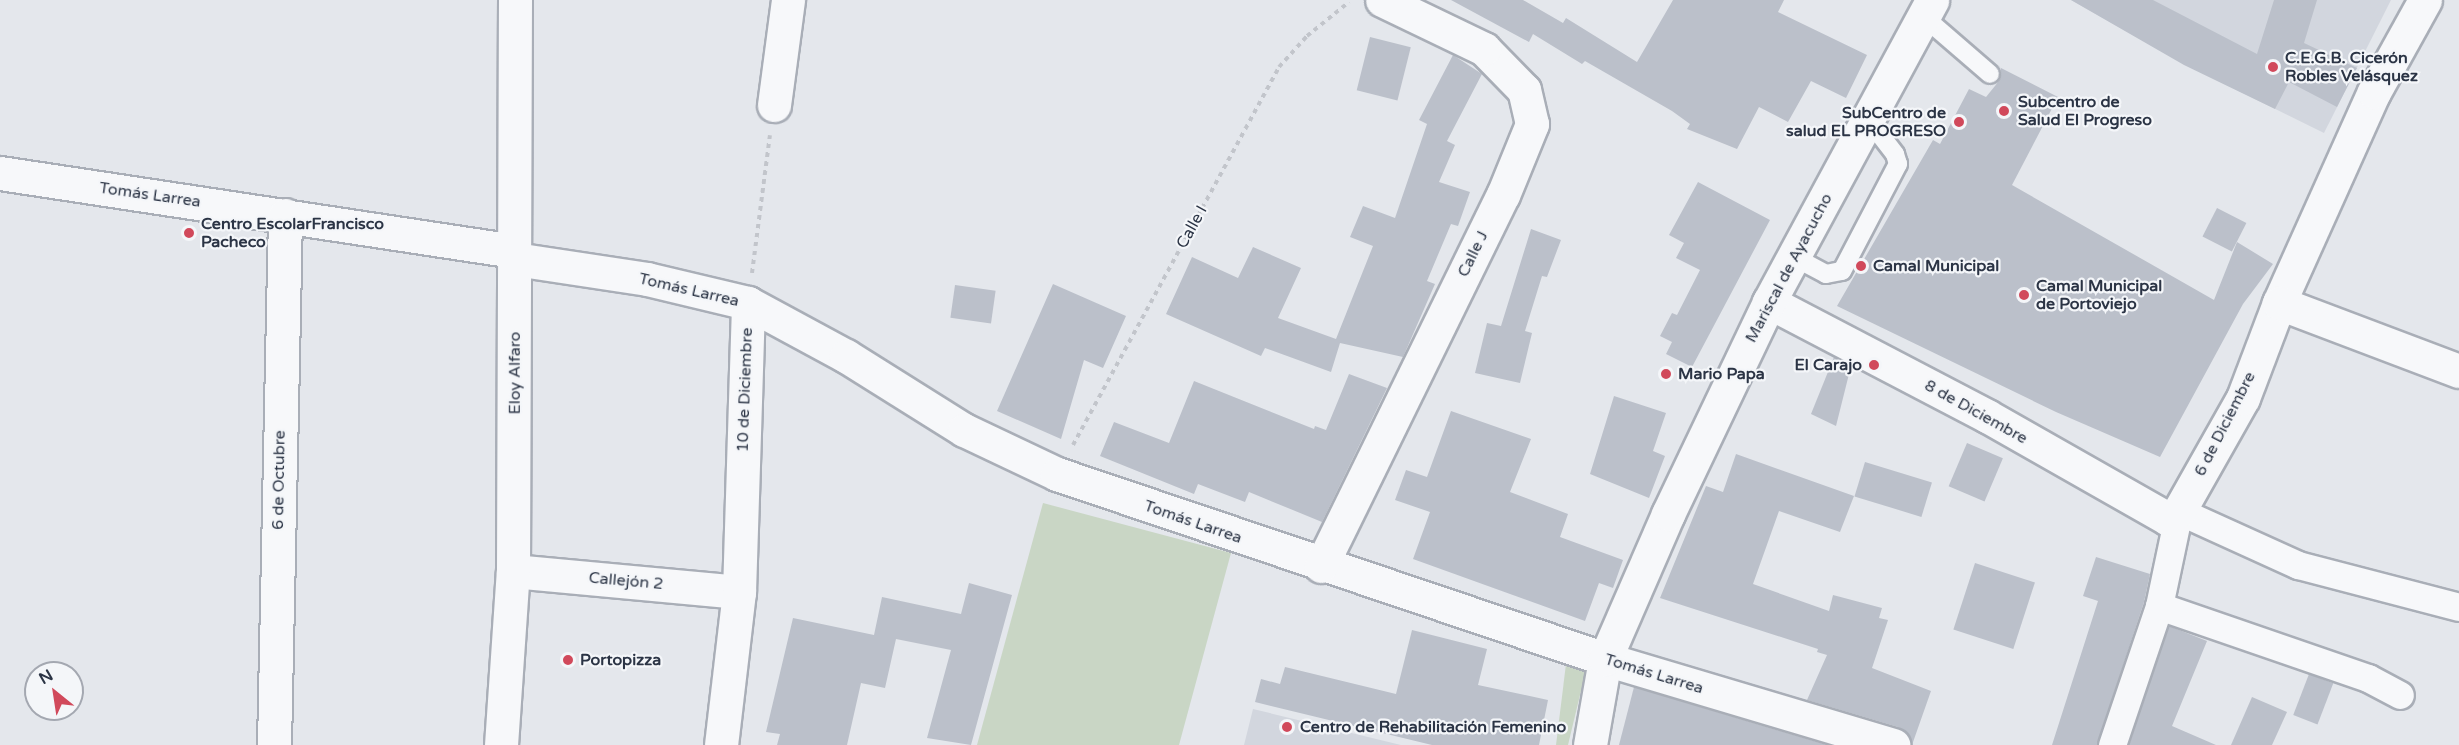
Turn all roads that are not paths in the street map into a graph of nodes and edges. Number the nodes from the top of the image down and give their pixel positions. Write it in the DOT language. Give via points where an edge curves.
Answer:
graph roads {
  1 [pos="515,0"];
  2 [pos="788,0"];
  3 [pos="1383,0"];
  4 [pos="2425,0"];
  5 [pos="1923,6"];
  6 [pos="1990,74"];
  7 [pos="774,105"];
  8 [pos="1868,119"];
  9 [pos="0,173"];
  10 [pos="285,215"];
  11 [pos="515,255"];
  12 [pos="1794,257"];
  13 [pos="1769,302"];
  14 [pos="748,303"];
  15 [pos="2280,303"];
  16 [pos="2459,371"];
  17 [pos="2179,511"];
  18 [pos="1321,566"];
  19 [pos="513,571"];
  20 [pos="739,592"];
  21 [pos="2159,606"];
  22 [pos="2459,607"];
  23 [pos="1605,659"];
  24 [pos="2400,695"];
  25 [pos="274,745"];
  26 [pos="501,745"];
  27 [pos="721,745"];
  28 [pos="1590,745"];
  29 [pos="1893,745"];
  30 [pos="2112,745"];
  1 -- 11 [label="street, Eloy Alfaro"];
  2 -- 7 [label="street"];
  3 -- 18 [label="street, Calle J" via="1484,48 1524,90 1532,124 1503,195"];
  4 -- 15 [label="street" via="2374,92"];
  5 -- 6 [label="lane"];
  5 -- 8 [label="street, Mariscal de Ayacucho"];
  8 -- 12 [label="street, Mariscal de Ayacucho"];
  8 -- 12 [label="lane" via="1895,154 1898,164 1842,271 1826,274"];
  9 -- 10 [label="street, Tomás Larrea"];
  10 -- 11 [label="street, Tomás Larrea"];
  10 -- 25 [label="street, 6 de Octubre"];
  11 -- 14 [label="street, Tomás Larrea" via="647,279"];
  11 -- 19 [label="street, Eloy Alfaro"];
  12 -- 13 [label="street, Mariscal de Ayacucho"];
  13 -- 17 [label="street, 8 de Diciembre" via="1987,416 2168,519"];
  13 -- 23 [label="street, Mariscal de Ayacucho" via="1690,466"];
  14 -- 18 [label="street, Tomás Larrea" via="846,356 964,430 1057,474"];
  14 -- 20 [label="street, 10 de Diciembre"];
  15 -- 16 [label="street"];
  15 -- 17 [label="street, 6 de Diciembre" via="2243,398"];
  17 -- 21 [label="street"];
  17 -- 22 [label="street" via="2298,565"];
  18 -- 23 [label="street, Tomás Larrea"];
  19 -- 20 [label="street, Callejón 2"];
  19 -- 26 [label="street, Eloy Alfaro"];
  20 -- 27 [label="street, 10 de Diciembre"];
  21 -- 24 [label="street" via="2368,678"];
  21 -- 30 [label="street"];
  23 -- 28 [label="street, Mariscal de Ayacucho"];
  23 -- 29 [label="street, Tomás Larrea"];
}
